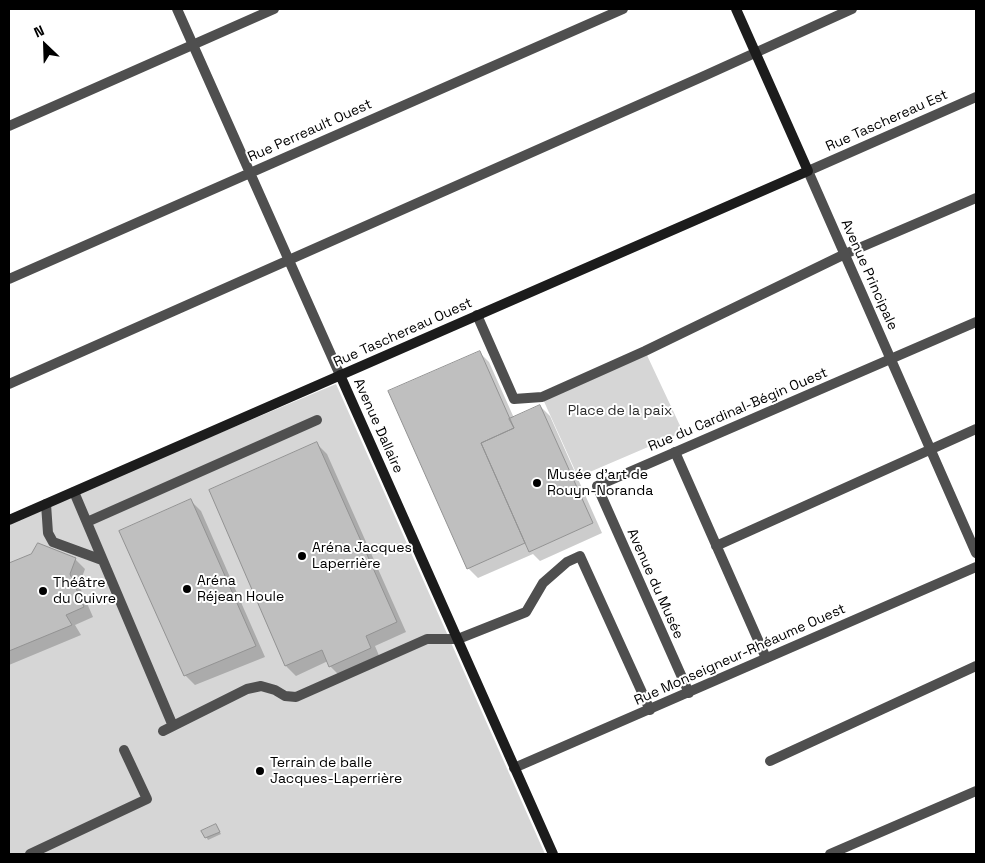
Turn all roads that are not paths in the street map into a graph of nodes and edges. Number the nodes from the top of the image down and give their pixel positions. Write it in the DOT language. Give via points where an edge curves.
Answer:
graph roads {
  1 [pos="177,9"];
  2 [pos="274,9"];
  3 [pos="623,9"];
  4 [pos="736,9"];
  5 [pos="852,9"];
  6 [pos="193,45"];
  7 [pos="756,53"];
  8 [pos="976,97"];
  9 [pos="9,126"];
  10 [pos="808,171"];
  11 [pos="250,173"];
  12 [pos="976,198"];
  13 [pos="844,254"];
  14 [pos="288,259"];
  15 [pos="9,278"];
  16 [pos="477,315"];
  17 [pos="976,322"];
  18 [pos="891,359"];
  19 [pos="340,375"];
  20 [pos="9,384"];
  21 [pos="317,420"];
  22 [pos="976,429"];
  23 [pos="931,449"];
  24 [pos="675,452"];
  25 [pos="597,486"];
  26 [pos="74,492"];
  27 [pos="46,504"];
  28 [pos="9,520"];
  29 [pos="87,522"];
  30 [pos="716,546"];
  31 [pos="976,553"];
  32 [pos="102,560"];
  33 [pos="976,567"];
  34 [pos="458,638"];
  35 [pos="766,658"];
  36 [pos="976,666"];
  37 [pos="689,693"];
  38 [pos="650,710"];
  39 [pos="173,726"];
  40 [pos="163,731"];
  41 [pos="124,750"];
  42 [pos="770,761"];
  43 [pos="514,768"];
  44 [pos="976,791"];
  45 [pos="30,854"];
  46 [pos="553,854"];
  47 [pos="830,854"];
  1 -- 6 [label="street, Avenue Dallaire"];
  2 -- 6 [label="street"];
  3 -- 11 [label="street, Rue Perreault Ouest"];
  4 -- 7 [label="street, Avenue Principale"];
  5 -- 7 [label="street"];
  6 -- 9 [label="street"];
  6 -- 11 [label="street, Avenue Dallaire"];
  7 -- 10 [label="street, Avenue Principale"];
  7 -- 14 [label="street"];
  8 -- 10 [label="street, Rue Taschereau Est"];
  10 -- 13 [label="street, Avenue Principale"];
  10 -- 16 [label="street, Rue Taschereau Ouest"];
  11 -- 14 [label="street, Avenue Dallaire"];
  11 -- 15 [label="street, Rue Perreault Ouest"];
  12 -- 13 [label="street"];
  13 -- 16 [label="street" via="646,351 542,397 514,399"];
  13 -- 18 [label="street, Avenue Principale"];
  14 -- 19 [label="street, Avenue Dallaire"];
  14 -- 20 [label="street"];
  16 -- 19 [label="street, Rue Taschereau Ouest"];
  17 -- 18 [label="street, Rue du Cardinal-Bégin Ouest"];
  18 -- 23 [label="street, Avenue Principale"];
  18 -- 24 [label="street, Rue du Cardinal-Bégin Ouest"];
  19 -- 26 [label="street, Rue Taschereau Ouest"];
  19 -- 34 [label="street, Avenue Dallaire"];
  21 -- 29 [label="street"];
  22 -- 23 [label="street"];
  23 -- 30 [label="street"];
  23 -- 31 [label="street, Avenue Principale"];
  24 -- 25 [label="street, Rue du Cardinal-Bégin Ouest"];
  24 -- 30 [label="street"];
  25 -- 37 [label="street, Avenue du Musée"];
  26 -- 27 [label="street, Rue Taschereau Ouest"];
  26 -- 29 [label="street"];
  27 -- 28 [label="street, Rue Taschereau Ouest"];
  27 -- 32 [label="street" via="48,533 53,542"];
  29 -- 32 [label="street"];
  30 -- 35 [label="street"];
  32 -- 39 [label="street"];
  33 -- 35 [label="street, Rue Monseigneur-Rhéaume Ouest"];
  34 -- 38 [label="street" via="526,612 543,583 567,562 580,556"];
  34 -- 39 [label="street" via="427,639 296,697 261,686 247,689"];
  34 -- 43 [label="street, Avenue Dallaire"];
  35 -- 37 [label="street, Rue Monseigneur-Rhéaume Ouest"];
  36 -- 42 [label="street"];
  37 -- 38 [label="street, Rue Monseigneur-Rhéaume Ouest"];
  38 -- 43 [label="street, Rue Monseigneur-Rhéaume Ouest"];
  39 -- 40 [label="street"];
  41 -- 45 [label="street" via="147,799"];
  43 -- 46 [label="street, Avenue Dallaire"];
  44 -- 47 [label="street"];
}
